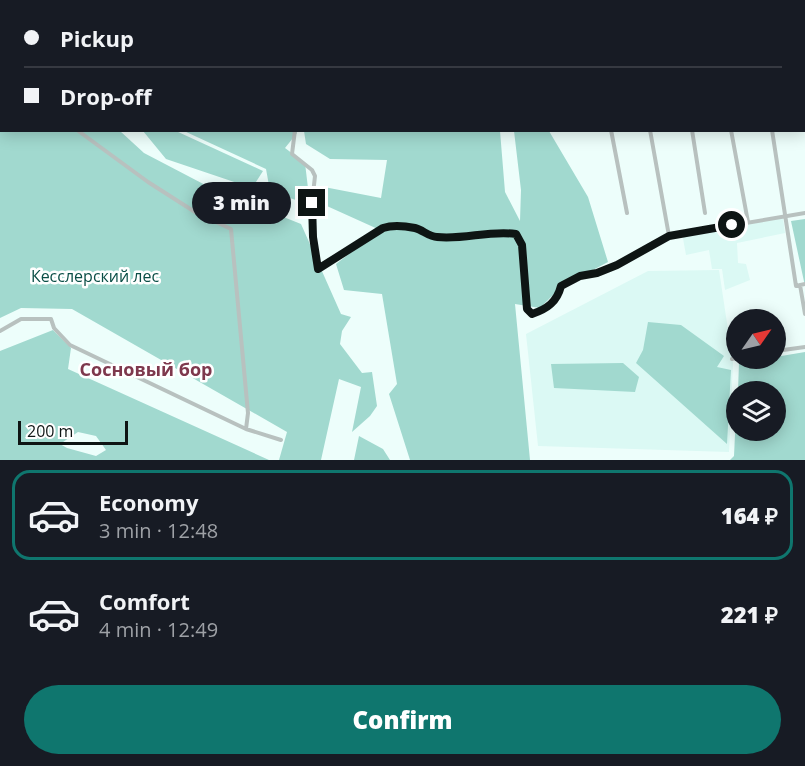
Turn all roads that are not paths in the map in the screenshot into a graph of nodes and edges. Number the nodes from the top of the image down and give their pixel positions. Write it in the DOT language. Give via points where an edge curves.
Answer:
graph roads {
  1 [pos="79,132"];
  2 [pos="295,132"];
  3 [pos="611,132"];
  4 [pos="650,132"];
  5 [pos="692,132"];
  6 [pos="731,132"];
  7 [pos="772,132"];
  8 [pos="627,213"];
  9 [pos="705,213"];
  10 [pos="805,213"];
  11 [pos="784,217"];
  12 [pos="748,222"];
  13 [pos="669,236"];
  14 [pos="805,284"];
  15 [pos="798,286"];
  16 [pos="805,314"];
  17 [pos="0,331"];
  18 [pos="805,347"];
  19 [pos="786,350"];
  20 [pos="246,429"];
  21 [pos="281,440"];
  1 -- 20 [label="street" via="195,212 231,229 248,413"];
  2 -- 13 [label="street" via="292,154 315,176 313,237 318,269 392,225 416,228 434,237 516,234 522,245 527,309 532,314 546,309 561,286 617,265"];
  3 -- 8 [label="street"];
  4 -- 13 [label="street"];
  5 -- 9 [label="street"];
  6 -- 12 [label="street"];
  7 -- 11 [label="street"];
  10 -- 11 [label="street"];
  11 -- 12 [label="street"];
  11 -- 15 [label="street"];
  12 -- 13 [label="street"];
  14 -- 15 [label="street"];
  15 -- 16 [label="street"];
  17 -- 20 [label="street" via="21,319 51,319 70,345"];
  18 -- 19 [label="street"];
  20 -- 21 [label="street"];
}
